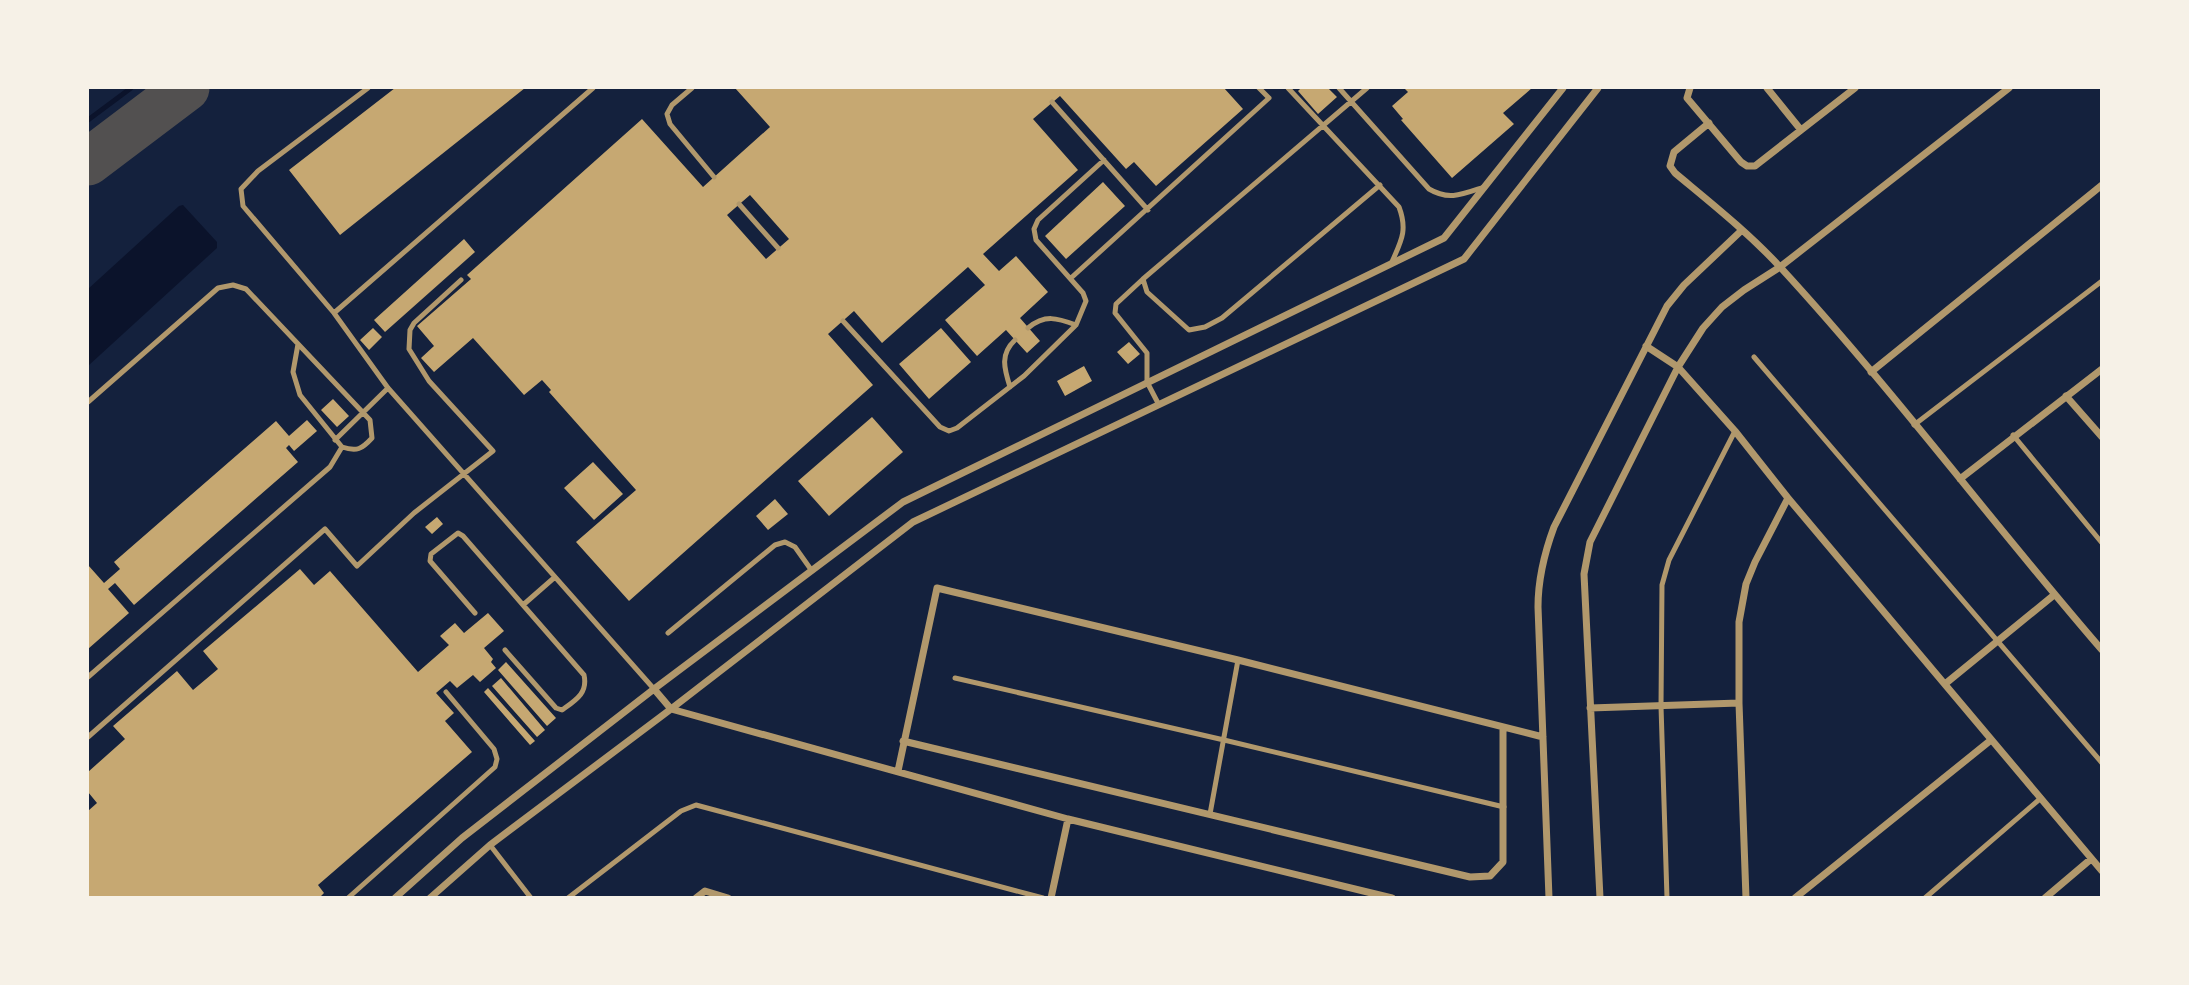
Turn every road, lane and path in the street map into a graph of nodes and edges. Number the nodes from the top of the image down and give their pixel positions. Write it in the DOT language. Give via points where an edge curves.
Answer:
graph roads {
  1 [pos="368,88"];
  2 [pos="593,88"];
  3 [pos="692,88"];
  4 [pos="1259,88"];
  5 [pos="1288,88"];
  6 [pos="1339,88"];
  7 [pos="1367,88"];
  8 [pos="1563,88"];
  9 [pos="1598,88"];
  10 [pos="1690,88"];
  11 [pos="1767,88"];
  12 [pos="1856,88"];
  13 [pos="2009,88"];
  14 [pos="1052,102"];
  15 [pos="1351,102"];
  16 [pos="1709,123"];
  17 [pos="1323,125"];
  18 [pos="1801,130"];
  19 [pos="1104,160"];
  20 [pos="714,177"];
  21 [pos="1380,185"];
  22 [pos="2102,185"];
  23 [pos="1484,187"];
  24 [pos="739,204"];
  25 [pos="1148,210"];
  26 [pos="1742,230"];
  27 [pos="778,248"];
  28 [pos="1391,264"];
  29 [pos="1780,267"];
  30 [pos="1071,278"];
  31 [pos="1143,279"];
  32 [pos="461,280"];
  33 [pos="2102,281"];
  34 [pos="334,313"];
  35 [pos="844,321"];
  36 [pos="1076,325"];
  37 [pos="1028,328"];
  38 [pos="1015,340"];
  39 [pos="298,344"];
  40 [pos="1646,346"];
  41 [pos="1754,357"];
  42 [pos="1678,366"];
  43 [pos="2102,369"];
  44 [pos="1871,372"];
  45 [pos="1147,382"];
  46 [pos="1010,387"];
  47 [pos="388,388"];
  48 [pos="2066,396"];
  49 [pos="88,402"];
  50 [pos="1159,405"];
  51 [pos="363,412"];
  52 [pos="1914,425"];
  53 [pos="1735,431"];
  54 [pos="2013,435"];
  55 [pos="2102,437"];
  56 [pos="335,440"];
  57 [pos="342,447"];
  58 [pos="462,473"];
  59 [pos="1959,479"];
  60 [pos="1788,498"];
  61 [pos="2102,544"];
  62 [pos="812,571"];
  63 [pos="555,577"];
  64 [pos="2054,595"];
  65 [pos="523,605"];
  66 [pos="475,614"];
  67 [pos="668,633"];
  68 [pos="1998,641"];
  69 [pos="505,650"];
  70 [pos="2102,650"];
  71 [pos="1238,660"];
  72 [pos="88,677"];
  73 [pos="955,678"];
  74 [pos="1945,684"];
  75 [pos="654,689"];
  76 [pos="446,692"];
  77 [pos="1739,703"];
  78 [pos="1661,706"];
  79 [pos="1590,708"];
  80 [pos="671,709"];
  81 [pos="1503,728"];
  82 [pos="88,737"];
  83 [pos="1543,737"];
  84 [pos="1224,740"];
  85 [pos="1991,740"];
  86 [pos="903,741"];
  87 [pos="2102,763"];
  88 [pos="898,771"];
  89 [pos="2041,798"];
  90 [pos="1504,807"];
  91 [pos="1210,814"];
  92 [pos="1068,819"];
  93 [pos="489,845"];
  94 [pos="2091,859"];
  95 [pos="2102,871"];
  96 [pos="1352,887"];
  97 [pos="348,898"];
  98 [pos="395,898"];
  99 [pos="430,898"];
  100 [pos="531,898"];
  101 [pos="568,898"];
  102 [pos="696,898"];
  103 [pos="728,898"];
  104 [pos="1043,898"];
  105 [pos="1051,898"];
  106 [pos="1352,898"];
  107 [pos="1392,898"];
  108 [pos="1549,898"];
  109 [pos="1600,898"];
  110 [pos="1667,898"];
  111 [pos="1746,898"];
  112 [pos="1795,898"];
  113 [pos="1925,898"];
  114 [pos="2045,898"];
  1 -- 34 [label="lane" via="258,171 241,189 243,206"];
  2 -- 34 [label="lane"];
  3 -- 20 [label="lane" via="667,114 670,124"];
  4 -- 25 [label="lane" via="1269,98"];
  5 -- 17 [label="lane"];
  6 -- 15 [label="lane"];
  7 -- 15 [label="lane"];
  8 -- 23 [label="street"];
  9 -- 50 [label="street" via="1464,259"];
  10 -- 16 [label="street" via="1688,98"];
  11 -- 18 [label="street"];
  12 -- 18 [label="street"];
  13 -- 29 [label="street"];
  14 -- 19 [label="lane"];
  15 -- 17 [label="lane"];
  15 -- 23 [label="lane" via="1441,197"];
  16 -- 18 [label="street" via="1747,166 1755,166"];
  16 -- 26 [label="street" via="1674,152 1670,166"];
  17 -- 21 [label="lane"];
  17 -- 31 [label="lane"];
  19 -- 25 [label="lane"];
  19 -- 30 [label="lane" via="1038,219 1034,229 1036,240"];
  21 -- 28 [label="lane" via="1405,222"];
  21 -- 31 [label="lane" via="1222,318 1205,327 1189,330 1147,292"];
  22 -- 44 [label="street"];
  23 -- 28 [label="street" via="1444,238"];
  24 -- 27 [label="lane"];
  25 -- 30 [label="lane"];
  26 -- 29 [label="street"];
  26 -- 40 [label="street" via="1684,285"];
  28 -- 45 [label="street"];
  29 -- 42 [label="street" via="1722,307"];
  29 -- 44 [label="street"];
  30 -- 36 [label="lane" via="1086,301"];
  31 -- 45 [label="lane" via="1116,304 1115,313 1147,353"];
  32 -- 58 [label="lane" via="414,323 409,349 429,381 492,451"];
  33 -- 52 [label="lane"];
  34 -- 47 [label="lane"];
  35 -- 46 [label="lane" via="940,428 957,428"];
  36 -- 37 [label="lane" via="1054,317 1039,319"];
  36 -- 46 [label="lane"];
  38 -- 46 [label="lane" via="1004,355"];
  39 -- 49 [label="lane" via="246,289 233,285 218,288"];
  39 -- 51 [label="lane"];
  39 -- 56 [label="lane" via="293,372 300,395"];
  40 -- 42 [label="street"];
  40 -- 83 [label="street" via="1544,555 1538,580"];
  41 -- 68 [label="lane"];
  42 -- 53 [label="street"];
  42 -- 79 [label="street" via="1585,559"];
  43 -- 48 [label="street"];
  44 -- 52 [label="street"];
  45 -- 50 [label="lane"];
  45 -- 62 [label="street" via="903,502"];
  47 -- 51 [label="lane"];
  47 -- 58 [label="lane"];
  48 -- 54 [label="street"];
  48 -- 55 [label="street"];
  50 -- 80 [label="street" via="913,522"];
  51 -- 56 [label="lane"];
  51 -- 57 [label="lane" via="370,420 372,438 362,449"];
  52 -- 59 [label="street"];
  53 -- 60 [label="street"];
  53 -- 78 [label="lane" via="1664,573"];
  54 -- 59 [label="street"];
  54 -- 61 [label="lane"];
  56 -- 57 [label="lane"];
  57 -- 72 [label="lane" via="330,467"];
  58 -- 63 [label="lane"];
  58 -- 82 [label="lane" via="358,566 325,529"];
  59 -- 64 [label="street"];
  60 -- 74 [label="street"];
  60 -- 77 [label="street" via="1746,584 1739,622"];
  62 -- 67 [label="lane" via="795,547 785,542 775,545"];
  62 -- 75 [label="street"];
  63 -- 65 [label="lane"];
  63 -- 75 [label="lane"];
  64 -- 68 [label="street"];
  64 -- 70 [label="street"];
  65 -- 66 [label="lane" via="457,533 431,554 429,561"];
  65 -- 69 [label="lane" via="584,675 582,695 562,710 556,708"];
  68 -- 74 [label="street"];
  68 -- 87 [label="lane"];
  71 -- 81 [label="street"];
  71 -- 84 [label="lane"];
  71 -- 86 [label="street" via="937,588"];
  73 -- 84 [label="lane"];
  74 -- 85 [label="street"];
  75 -- 80 [label="street"];
  75 -- 98 [label="street" via="463,838"];
  76 -- 97 [label="lane" via="494,750 495,767"];
  77 -- 78 [label="street"];
  77 -- 111 [label="street"];
  78 -- 79 [label="street"];
  78 -- 110 [label="lane"];
  79 -- 109 [label="street"];
  80 -- 88 [label="street"];
  80 -- 93 [label="street"];
  81 -- 83 [label="street"];
  81 -- 90 [label="street"];
  83 -- 108 [label="street"];
  84 -- 90 [label="lane"];
  84 -- 91 [label="lane"];
  85 -- 89 [label="street"];
  85 -- 112 [label="street"];
  86 -- 88 [label="street"];
  86 -- 91 [label="street"];
  88 -- 92 [label="street"];
  89 -- 94 [label="street"];
  89 -- 113 [label="lane"];
  90 -- 91 [label="street" via="1503,862 1490,876 1470,877"];
  92 -- 96 [label="street"];
  92 -- 105 [label="street"];
  93 -- 99 [label="street"];
  93 -- 100 [label="lane"];
  94 -- 95 [label="street"];
  94 -- 114 [label="street"];
  96 -- 106 [label="street"];
  96 -- 107 [label="street"];
  101 -- 104 [label="lane" via="681,811 696,805"];
  102 -- 103 [label="street" via="705,891"];
}
